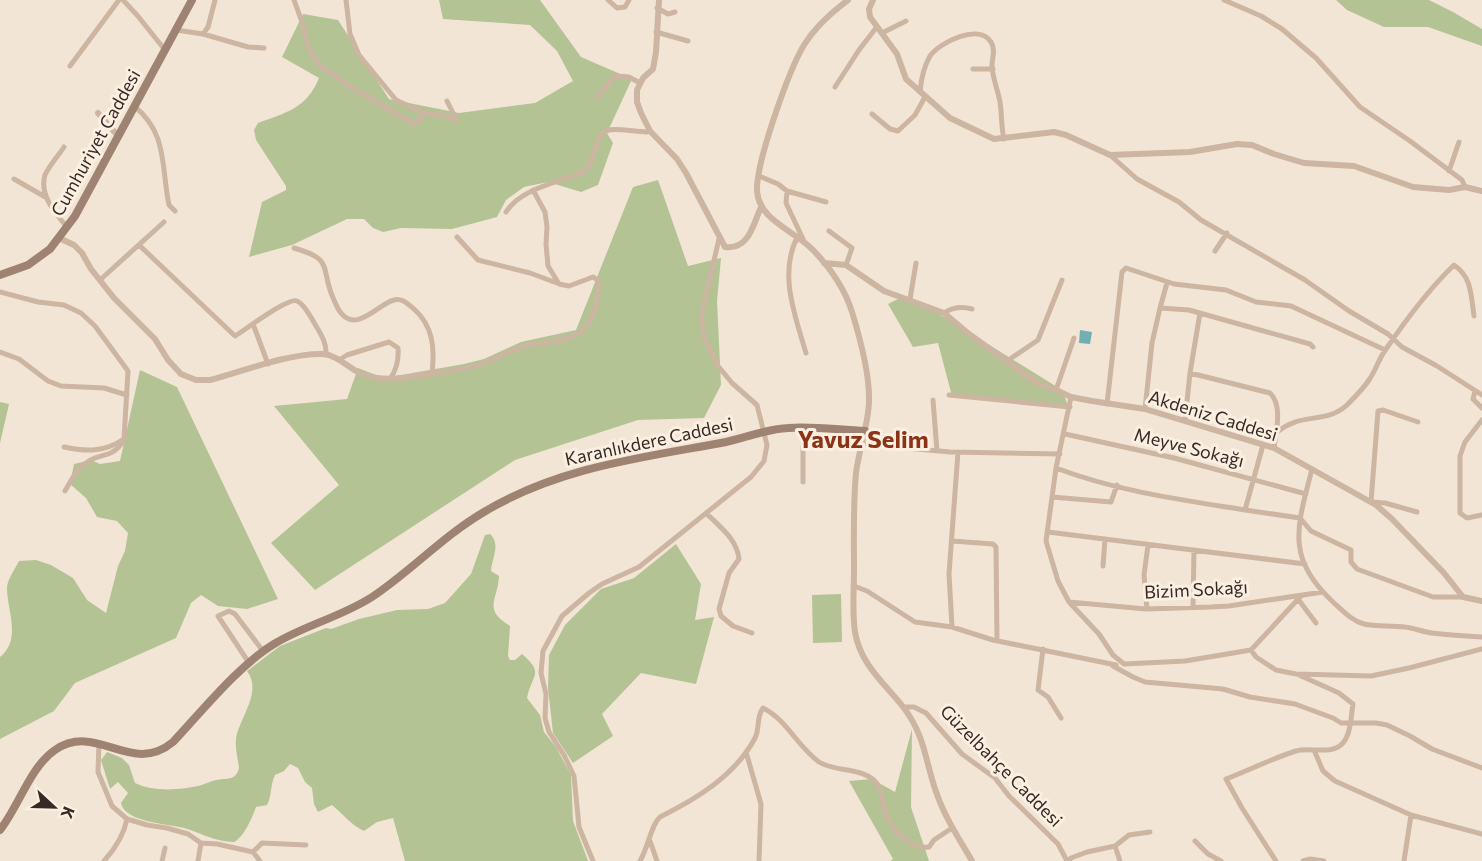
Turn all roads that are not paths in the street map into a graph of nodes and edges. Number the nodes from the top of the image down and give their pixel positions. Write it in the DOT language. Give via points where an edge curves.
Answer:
graph roads {
  1 [pos="121,0"];
  2 [pos="192,0"];
  3 [pos="215,0"];
  4 [pos="294,0"];
  5 [pos="346,0"];
  6 [pos="608,0"];
  7 [pos="629,0"];
  8 [pos="659,0"];
  9 [pos="848,0"];
  10 [pos="873,0"];
  11 [pos="1224,0"];
  12 [pos="657,8"];
  13 [pos="675,12"];
  14 [pos="906,21"];
  15 [pos="176,30"];
  16 [pos="879,31"];
  17 [pos="656,32"];
  18 [pos="203,34"];
  19 [pos="688,41"];
  20 [pos="264,48"];
  21 [pos="165,50"];
  22 [pos="70,66"];
  23 [pos="973,69"];
  24 [pos="993,69"];
  25 [pos="640,84"];
  26 [pos="835,87"];
  27 [pos="922,94"];
  28 [pos="597,97"];
  29 [pos="447,101"];
  30 [pos="134,106"];
  31 [pos="98,113"];
  32 [pos="423,113"];
  33 [pos="872,114"];
  34 [pos="650,131"];
  35 [pos="118,136"];
  36 [pos="1004,139"];
  37 [pos="1459,142"];
  38 [pos="64,147"];
  39 [pos="1110,155"];
  40 [pos="1449,171"];
  41 [pos="759,176"];
  42 [pos="14,178"];
  43 [pos="1465,188"];
  44 [pos="533,190"];
  45 [pos="787,191"];
  46 [pos="1482,191"];
  47 [pos="47,198"];
  48 [pos="826,202"];
  49 [pos="760,207"];
  50 [pos="175,211"];
  51 [pos="506,212"];
  52 [pos="164,222"];
  53 [pos="67,227"];
  54 [pos="829,231"];
  55 [pos="1227,233"];
  56 [pos="798,236"];
  57 [pos="457,237"];
  58 [pos="59,238"];
  59 [pos="719,239"];
  60 [pos="804,242"];
  61 [pos="139,245"];
  62 [pos="294,248"];
  63 [pos="1215,251"];
  64 [pos="824,263"];
  65 [pos="916,263"];
  66 [pos="846,265"];
  67 [pos="0,275"];
  68 [pos="100,280"];
  69 [pos="1062,280"];
  70 [pos="1167,283"];
  71 [pos="559,284"];
  72 [pos="0,292"];
  73 [pos="910,299"];
  74 [pos="1160,308"];
  75 [pos="972,309"];
  76 [pos="944,313"];
  77 [pos="1200,313"];
  78 [pos="1474,316"];
  79 [pos="254,324"];
  80 [pos="1074,338"];
  81 [pos="1393,339"];
  82 [pos="1313,347"];
  83 [pos="1385,350"];
  84 [pos="0,352"];
  85 [pos="806,353"];
  86 [pos="326,354"];
  87 [pos="339,360"];
  88 [pos="1007,361"];
  89 [pos="268,364"];
  90 [pos="432,372"];
  91 [pos="1190,373"];
  92 [pos="390,378"];
  93 [pos="1056,390"];
  94 [pos="1475,391"];
  95 [pos="127,395"];
  96 [pos="949,395"];
  97 [pos="1482,395"];
  98 [pos="1071,396"];
  99 [pos="933,400"];
  100 [pos="1107,404"];
  101 [pos="1070,407"];
  102 [pos="1482,408"];
  103 [pos="1145,409"];
  104 [pos="1482,420"];
  105 [pos="1185,421"];
  106 [pos="1418,422"];
  107 [pos="806,428"];
  108 [pos="865,431"];
  109 [pos="765,432"];
  110 [pos="1276,433"];
  111 [pos="1065,434"];
  112 [pos="124,440"];
  113 [pos="861,444"];
  114 [pos="1263,445"];
  115 [pos="64,447"];
  116 [pos="1274,448"];
  117 [pos="937,451"];
  118 [pos="958,452"];
  119 [pos="1060,454"];
  120 [pos="1056,468"];
  121 [pos="1312,469"];
  122 [pos="1252,479"];
  123 [pos="803,482"];
  124 [pos="1117,485"];
  125 [pos="65,491"];
  126 [pos="1306,494"];
  127 [pos="1052,496"];
  128 [pos="1371,502"];
  129 [pos="1245,510"];
  130 [pos="1417,512"];
  131 [pos="706,513"];
  132 [pos="1482,515"];
  133 [pos="1300,518"];
  134 [pos="1048,531"];
  135 [pos="1105,539"];
  136 [pos="952,541"];
  137 [pos="1148,545"];
  138 [pos="1194,551"];
  139 [pos="1305,564"];
  140 [pos="1103,566"];
  141 [pos="854,586"];
  142 [pos="1323,592"];
  143 [pos="1463,597"];
  144 [pos="1299,598"];
  145 [pos="1482,601"];
  146 [pos="1069,602"];
  147 [pos="1193,606"];
  148 [pos="1147,609"];
  149 [pos="1316,623"];
  150 [pos="952,627"];
  151 [pos="752,633"];
  152 [pos="1482,638"];
  153 [pos="997,640"];
  154 [pos="1043,649"];
  155 [pos="1482,649"];
  156 [pos="1251,650"];
  157 [pos="263,651"];
  158 [pos="249,663"];
  159 [pos="1124,664"];
  160 [pos="1113,666"];
  161 [pos="1296,674"];
  162 [pos="903,707"];
  163 [pos="1061,718"];
  164 [pos="1350,725"];
  165 [pos="99,743"];
  166 [pos="1314,750"];
  167 [pos="746,752"];
  168 [pos="1482,768"];
  169 [pos="1410,815"];
  170 [pos="127,819"];
  171 [pos="952,828"];
  172 [pos="0,830"];
  173 [pos="1150,832"];
  174 [pos="1482,834"];
  175 [pos="650,841"];
  176 [pos="1195,841"];
  177 [pos="201,843"];
  178 [pos="306,845"];
  179 [pos="1115,846"];
  180 [pos="165,848"];
  181 [pos="253,852"];
  182 [pos="104,861"];
  183 [pos="162,861"];
  184 [pos="198,861"];
  185 [pos="260,861"];
  186 [pos="593,861"];
  187 [pos="640,861"];
  188 [pos="657,861"];
  189 [pos="759,861"];
  190 [pos="972,861"];
  191 [pos="1068,861"];
  192 [pos="1120,861"];
  193 [pos="1221,861"];
  194 [pos="1276,861"];
  195 [pos="1303,861"];
  196 [pos="1324,861"];
  197 [pos="1404,861"];
  1 -- 21 [label="street"];
  1 -- 22 [label="street"];
  2 -- 15 [label="main road, Cumhuriyet Caddesi"];
  3 -- 18 [label="street"];
  4 -- 32 [label="street" via="309,50 322,67 414,124"];
  5 -- 32 [label="street" via="350,34 359,55 396,100"];
  6 -- 7 [label="street" via="617,8 626,8"];
  8 -- 12 [label="street"];
  9 -- 41 [label="street" via="820,24 798,57 773,123"];
  10 -- 16 [label="street" via="869,12"];
  11 -- 40 [label="street" via="1282,29 1316,58 1360,107"];
  12 -- 13 [label="street" via="668,14"];
  12 -- 17 [label="street"];
  14 -- 16 [label="street"];
  15 -- 18 [label="street"];
  15 -- 21 [label="main road, Cumhuriyet Caddesi"];
  16 -- 26 [label="street" via="859,50"];
  16 -- 27 [label="street" via="897,54 906,79"];
  17 -- 19 [label="street"];
  17 -- 25 [label="street" via="653,69"];
  18 -- 20 [label="street"];
  21 -- 30 [label="main road, Cumhuriyet Caddesi"];
  23 -- 24 [label="street"];
  24 -- 27 [label="street" via="993,47 987,38 978,35 954,39 930,56"];
  24 -- 36 [label="street"];
  25 -- 28 [label="street" via="629,77 615,76"];
  25 -- 34 [label="street" via="640,112"];
  27 -- 33 [label="street" via="915,115 898,131"];
  27 -- 36 [label="street" via="950,118 994,139"];
  29 -- 32 [label="street" via="457,121"];
  30 -- 35 [label="main road, Cumhuriyet Caddesi"];
  30 -- 50 [label="street" via="157,132 170,205"];
  31 -- 35 [label="street"];
  34 -- 44 [label="street" via="609,130 600,135 588,167"];
  34 -- 59 [label="street" via="677,159"];
  35 -- 53 [label="main road, Cumhuriyet Caddesi"];
  36 -- 39 [label="street" via="1054,132"];
  37 -- 40 [label="street"];
  38 -- 47 [label="street" via="46,175"];
  39 -- 43 [label="street" via="1252,145 1304,163 1353,166 1413,187"];
  39 -- 55 [label="street" via="1137,178"];
  40 -- 43 [label="street" via="1462,180"];
  41 -- 45 [label="street"];
  41 -- 49 [label="street"];
  42 -- 47 [label="street"];
  43 -- 46 [label="street"];
  44 -- 51 [label="street" via="512,203"];
  44 -- 71 [label="street" via="545,212 548,266"];
  45 -- 48 [label="street"];
  45 -- 60 [label="street" via="786,203"];
  47 -- 53 [label="street"];
  49 -- 56 [label="street"];
  49 -- 59 [label="street" via="745,243 725,247"];
  52 -- 61 [label="street"];
  53 -- 58 [label="main road, Cumhuriyet Caddesi"];
  54 -- 66 [label="street" via="852,248"];
  55 -- 63 [label="street"];
  55 -- 81 [label="street"];
  56 -- 60 [label="street"];
  56 -- 85 [label="street" via="792,247 790,298"];
  57 -- 71 [label="street" via="478,260"];
  58 -- 67 [label="main road, Cumhuriyet Caddesi" via="28,265"];
  58 -- 68 [label="street" via="82,253"];
  59 -- 109 [label="street" via="701,316 704,337 718,366 757,405"];
  60 -- 64 [label="street"];
  61 -- 68 [label="street"];
  61 -- 79 [label="street" via="235,336"];
  62 -- 90 [label="street" via="321,259 327,285 341,314 363,319 393,300 405,301 421,315 430,330"];
  64 -- 66 [label="street"];
  64 -- 108 [label="street" via="842,287 855,324 869,390"];
  65 -- 73 [label="street"];
  66 -- 73 [label="street, Akdeniz Caddesi" via="884,291"];
  68 -- 89 [label="street" via="155,339 181,374 210,380"];
  69 -- 88 [label="street" via="1038,340"];
  70 -- 74 [label="street"];
  70 -- 83 [label="street" via="1226,290 1256,302 1290,306"];
  70 -- 100 [label="street" via="1128,268 1122,272"];
  71 -- 90 [label="street" via="569,286 593,277 598,280 594,315 575,336 526,346 478,365"];
  72 -- 95 [label="street" via="64,305 81,313 128,371"];
  73 -- 76 [label="street, Akdeniz Caddesi"];
  74 -- 77 [label="street"];
  74 -- 103 [label="street"];
  75 -- 76 [label="street" via="963,307"];
  76 -- 88 [label="street, Akdeniz Caddesi"];
  77 -- 82 [label="street"];
  77 -- 91 [label="street"];
  78 -- 81 [label="street" via="1467,279 1454,265"];
  79 -- 86 [label="street" via="280,306 297,301 326,345"];
  79 -- 89 [label="street"];
  80 -- 93 [label="street"];
  81 -- 83 [label="street"];
  81 -- 94 [label="street"];
  83 -- 110 [label="street" via="1369,380 1335,415 1307,417"];
  84 -- 95 [label="street" via="20,359 61,386 104,388"];
  86 -- 87 [label="street"];
  86 -- 89 [label="street"];
  87 -- 92 [label="street" via="363,375"];
  87 -- 92 [label="street" via="389,342 398,348 399,356"];
  88 -- 93 [label="street, Akdeniz Caddesi" via="1038,383"];
  90 -- 92 [label="street"];
  91 -- 105 [label="street"];
  91 -- 110 [label="street" via="1270,393 1276,398"];
  93 -- 98 [label="street, Akdeniz Caddesi"];
  94 -- 97 [label="street"];
  94 -- 102 [label="street" via="1473,399"];
  95 -- 112 [label="street"];
  96 -- 101 [label="street"];
  98 -- 100 [label="street, Akdeniz Caddesi"];
  98 -- 101 [label="street"];
  99 -- 117 [label="street"];
  100 -- 103 [label="street, Akdeniz Caddesi"];
  101 -- 111 [label="street"];
  103 -- 105 [label="street, Akdeniz Caddesi"];
  104 -- 132 [label="street" via="1465,442 1459,462 1459,510 1467,518"];
  105 -- 114 [label="street, Akdeniz Caddesi"];
  106 -- 128 [label="street" via="1378,411"];
  107 -- 108 [label="main road, Karanlıkdere Caddesi"];
  107 -- 109 [label="main road, Karanlıkdere Caddesi"];
  107 -- 123 [label="street"];
  108 -- 113 [label="street"];
  109 -- 131 [label="street" via="764,461 751,477"];
  109 -- 157 [label="main road, Karanlıkdere Caddesi" via="601,465 539,484 461,526 372,597"];
  110 -- 116 [label="street"];
  111 -- 119 [label="street"];
  111 -- 122 [label="street, Meyve Sokağı"];
  112 -- 115 [label="street" via="83,452"];
  112 -- 125 [label="street" via="116,452 91,459 78,469"];
  113 -- 117 [label="street"];
  113 -- 141 [label="street" via="855,486"];
  114 -- 116 [label="street, Akdeniz Caddesi"];
  114 -- 122 [label="street"];
  116 -- 121 [label="street, Akdeniz Caddesi"];
  117 -- 118 [label="street"];
  118 -- 119 [label="street"];
  118 -- 136 [label="street"];
  119 -- 120 [label="street"];
  120 -- 124 [label="street"];
  120 -- 127 [label="street"];
  121 -- 126 [label="street"];
  121 -- 128 [label="street, Akdeniz Caddesi"];
  122 -- 126 [label="street, Meyve Sokağı"];
  122 -- 129 [label="street"];
  124 -- 127 [label="street" via="1111,502"];
  124 -- 129 [label="street"];
  126 -- 133 [label="street"];
  127 -- 134 [label="street"];
  128 -- 130 [label="street"];
  128 -- 143 [label="street, Akdeniz Caddesi" via="1392,519"];
  129 -- 133 [label="street"];
  131 -- 151 [label="street" via="738,549 739,559 729,573 719,609 721,616"];
  131 -- 186 [label="street" via="639,567 589,593 562,616 543,651 545,718 574,776 579,827"];
  133 -- 139 [label="street" via="1301,555"];
  133 -- 143 [label="street" via="1311,531 1351,550 1351,562 1357,569 1433,597"];
  134 -- 135 [label="street"];
  134 -- 146 [label="street" via="1049,554"];
  135 -- 137 [label="street"];
  135 -- 140 [label="street"];
  136 -- 150 [label="street"];
  136 -- 153 [label="street" via="996,547"];
  137 -- 138 [label="street"];
  137 -- 148 [label="street" via="1144,575"];
  138 -- 139 [label="street"];
  138 -- 147 [label="street"];
  139 -- 142 [label="street"];
  141 -- 150 [label="street" via="915,622"];
  141 -- 162 [label="street" via="858,645 868,665"];
  142 -- 144 [label="street, Bizim Sokağı"];
  142 -- 152 [label="street" via="1362,624"];
  143 -- 145 [label="street"];
  144 -- 147 [label="street, Bizim Sokağı"];
  144 -- 149 [label="street"];
  144 -- 156 [label="street"];
  146 -- 148 [label="street, Bizim Sokağı"];
  146 -- 159 [label="street"];
  147 -- 148 [label="street, Bizim Sokağı"];
  150 -- 153 [label="street"];
  153 -- 154 [label="street"];
  154 -- 160 [label="street"];
  154 -- 163 [label="street" via="1038,690 1048,697"];
  155 -- 161 [label="street" via="1371,676"];
  156 -- 159 [label="street" via="1185,661"];
  156 -- 161 [label="street" via="1276,670"];
  157 -- 158 [label="main road, Karanlıkdere Caddesi"];
  157 -- 158 [label="street" via="235,614 218,616"];
  158 -- 165 [label="main road, Karanlıkdere Caddesi" via="173,742 159,751 135,754"];
  159 -- 160 [label="street"];
  160 -- 164 [label="street" via="1145,682 1223,689 1284,701"];
  161 -- 164 [label="street" via="1330,688 1353,704"];
  162 -- 171 [label="street" via="921,738 936,794"];
  162 -- 191 [label="street, Güzelbahçe Caddesi" via="926,713 962,754 995,778 1058,844"];
  164 -- 166 [label="street" via="1341,746"];
  164 -- 168 [label="street" via="1387,725 1432,749"];
  165 -- 170 [label="street" via="98,772 112,806"];
  165 -- 172 [label="main road, Karanlıkdere Caddesi" via="73,742 46,757"];
  166 -- 169 [label="street" via="1330,778"];
  166 -- 194 [label="street" via="1298,750 1226,778"];
  167 -- 171 [label="street" via="756,736 763,708 781,720 821,763 871,778 879,786 885,812 894,827 910,843 929,847"];
  167 -- 175 [label="street" via="708,791 655,822"];
  167 -- 189 [label="street" via="761,804"];
  169 -- 174 [label="street"];
  169 -- 197 [label="street"];
  170 -- 177 [label="street" via="188,834"];
  170 -- 182 [label="street"];
  171 -- 190 [label="street"];
  173 -- 179 [label="street" via="1129,835"];
  175 -- 187 [label="street"];
  175 -- 188 [label="street"];
  176 -- 193 [label="street"];
  177 -- 181 [label="street"];
  177 -- 184 [label="street"];
  178 -- 181 [label="street" via="262,843"];
  179 -- 191 [label="street"];
  179 -- 192 [label="street"];
  180 -- 183 [label="street"];
  181 -- 185 [label="street"];
  195 -- 196 [label="street"];
}
